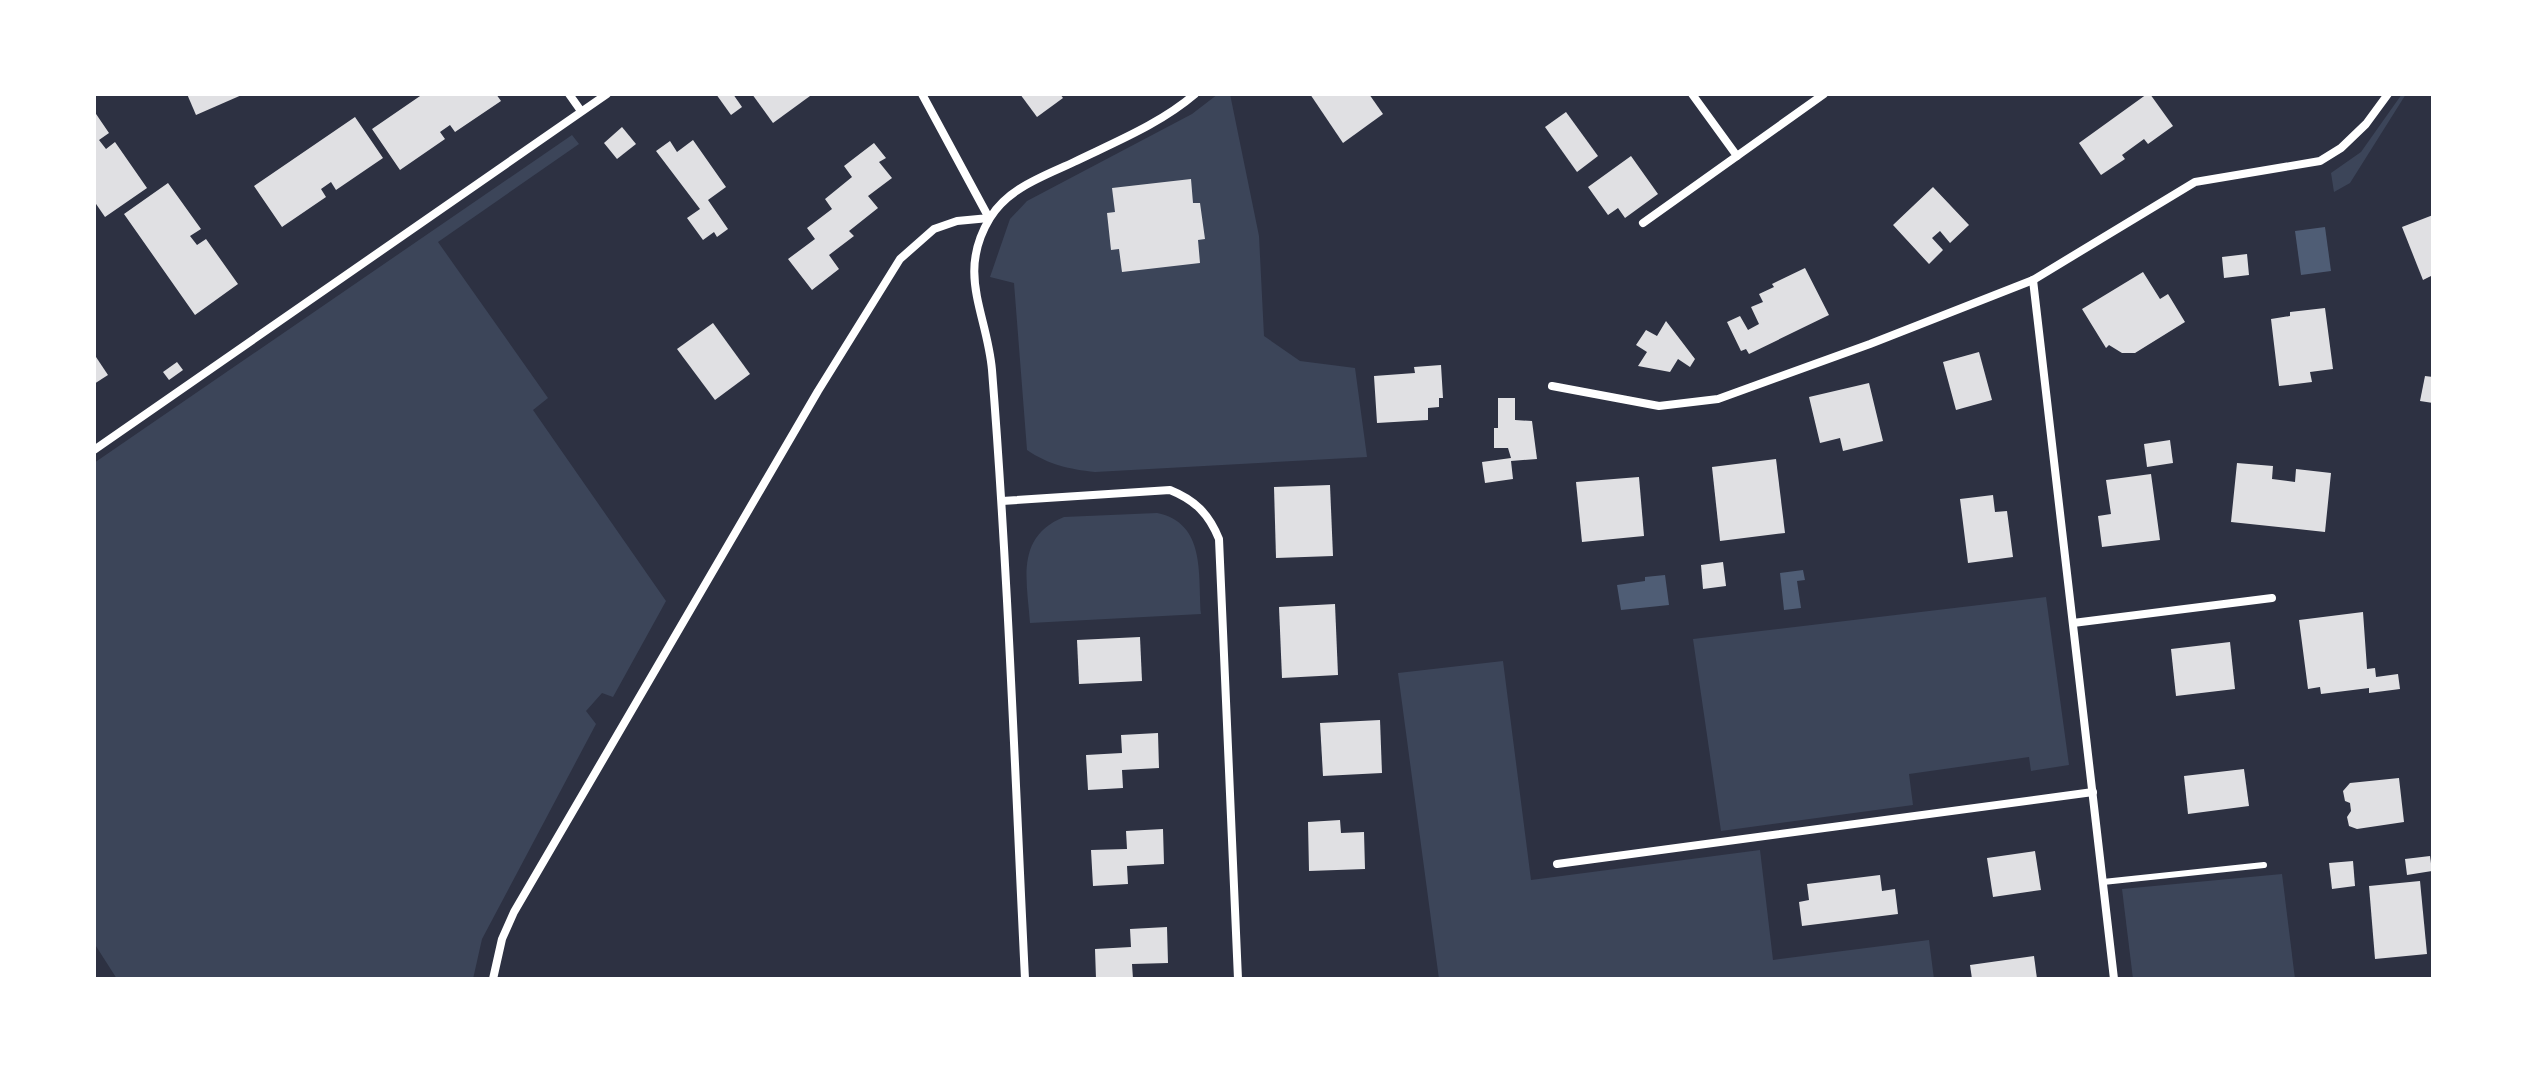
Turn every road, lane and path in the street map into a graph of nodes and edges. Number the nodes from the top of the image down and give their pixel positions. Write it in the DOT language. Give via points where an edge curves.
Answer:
graph roads {
  1 [pos="569,94"];
  2 [pos="607,94"];
  3 [pos="922,94"];
  4 [pos="1195,94"];
  5 [pos="1692,94"];
  6 [pos="1824,94"];
  7 [pos="2388,94"];
  8 [pos="581,111"];
  9 [pos="1737,156"];
  10 [pos="989,218"];
  11 [pos="1643,223"];
  12 [pos="2033,280"];
  13 [pos="1552,386"];
  14 [pos="94,450"];
  15 [pos="1002,501"];
  16 [pos="2272,598"];
  17 [pos="2073,623"];
  18 [pos="2093,792"];
  19 [pos="1557,864"];
  20 [pos="2264,865"];
  21 [pos="2103,882"];
  22 [pos="493,979"];
  23 [pos="1025,979"];
  24 [pos="1238,979"];
  25 [pos="2114,979"];
  1 -- 8 [label="street"];
  2 -- 8 [label="street"];
  3 -- 10 [label="street"];
  4 -- 10 [label="street" via="1121,139 1022,186"];
  5 -- 9 [label="street"];
  6 -- 9 [label="street"];
  7 -- 12 [label="street" via="2366,124 2320,161 2195,182"];
  8 -- 14 [label="street"];
  9 -- 11 [label="street"];
  10 -- 15 [label="street" via="976,247 973,275 991,364"];
  10 -- 22 [label="street" via="934,229 900,259 514,912"];
  12 -- 13 [label="street" via="1718,399 1659,406"];
  12 -- 17 [label="street"];
  15 -- 23 [label="street"];
  15 -- 24 [label="street" via="1170,490 1187,497 1211,521 1219,539"];
  16 -- 17 [label="street"];
  17 -- 18 [label="street"];
  18 -- 19 [label="street"];
  18 -- 21 [label="street"];
  20 -- 21 [label="lane"];
  21 -- 25 [label="street"];
}
